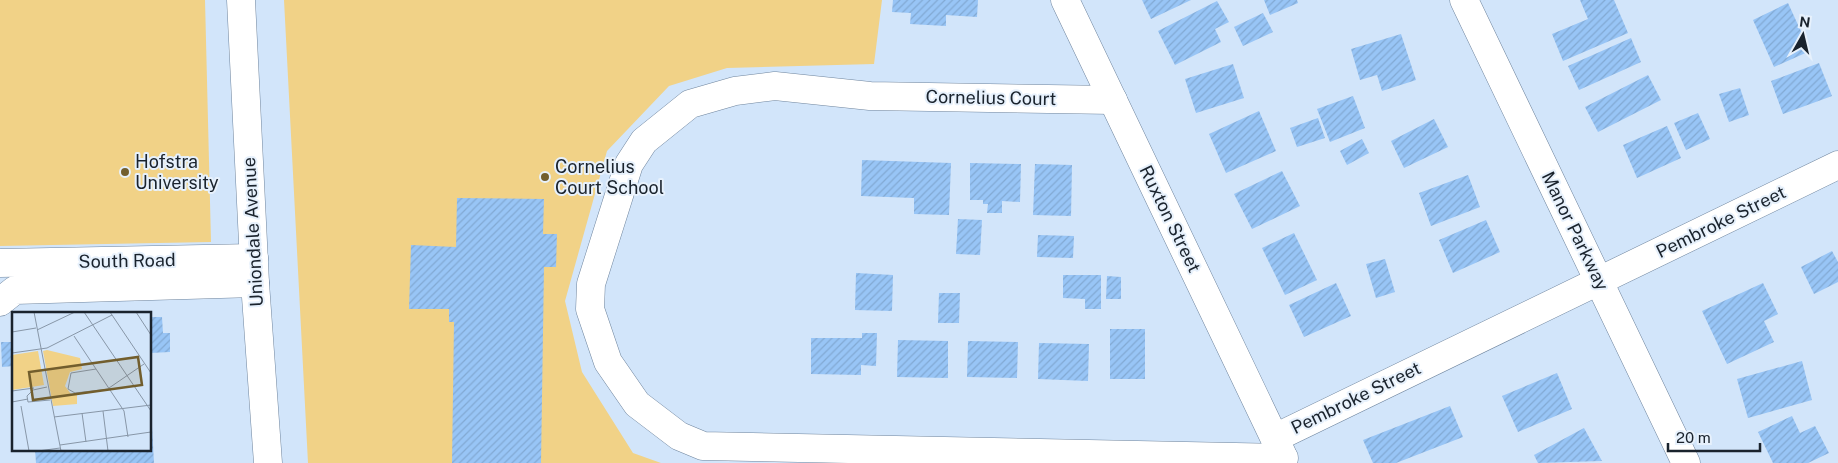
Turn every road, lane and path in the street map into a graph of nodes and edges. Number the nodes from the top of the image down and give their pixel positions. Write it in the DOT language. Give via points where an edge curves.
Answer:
graph roads {
  1 [pos="241,0"];
  2 [pos="1065,0"];
  3 [pos="1464,0"];
  4 [pos="1113,100"];
  5 [pos="1838,165"];
  6 [pos="0,263"];
  7 [pos="255,270"];
  8 [pos="1599,281"];
  9 [pos="0,302"];
  10 [pos="742,446"];
  11 [pos="1282,453"];
  12 [pos="268,463"];
  13 [pos="1686,463"];
  1 -- 7 [label="street, Uniondale Avenue"];
  2 -- 4 [label="street, Ruxton Street"];
  3 -- 8 [label="street, Manor Parkway"];
  4 -- 10 [label="street, Cornelius Court" via="870,96 775,86 735,91 690,104 644,141 629,164 591,284 590,309 608,362 637,404 679,436 703,446"];
  4 -- 11 [label="street, Ruxton Street"];
  5 -- 8 [label="street, Pembroke Street"];
  6 -- 7 [label="street, South Road"];
  7 -- 9 [label="street" via="15,290"];
  7 -- 12 [label="street, Uniondale Avenue"];
  8 -- 11 [label="street, Pembroke Street"];
  8 -- 13 [label="street, Manor Parkway"];
  10 -- 11 [label="street, Pembroke Street"];
}
